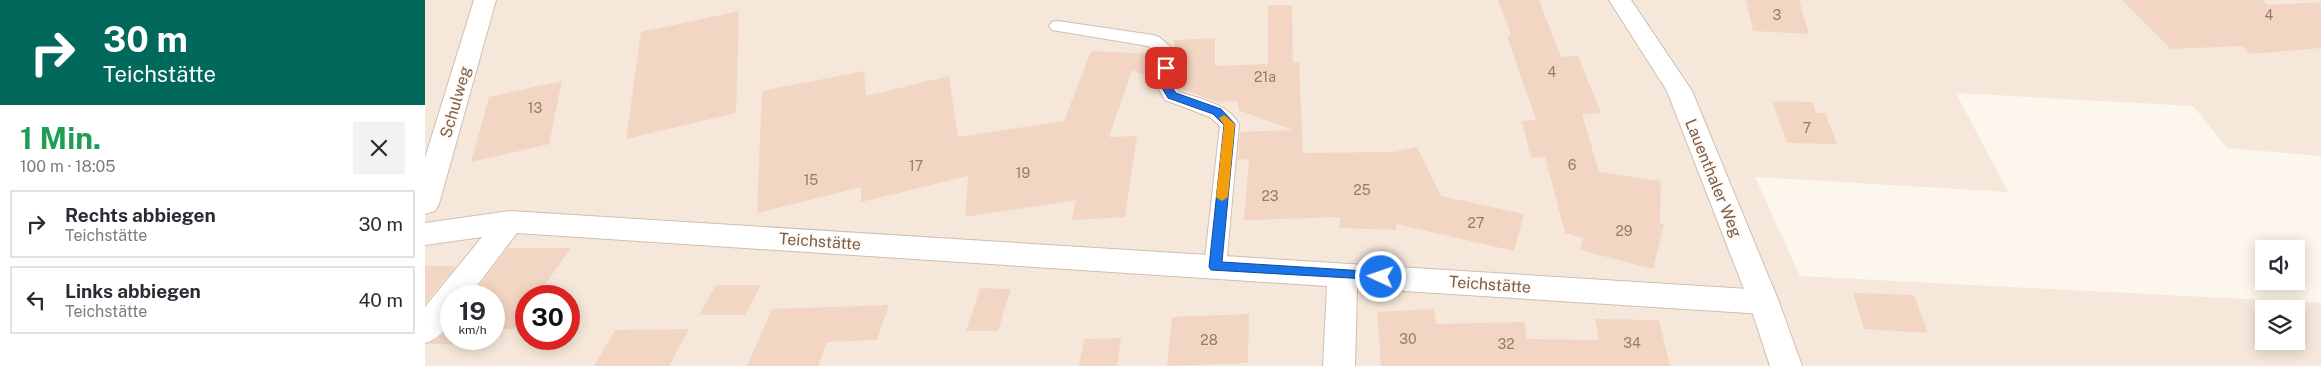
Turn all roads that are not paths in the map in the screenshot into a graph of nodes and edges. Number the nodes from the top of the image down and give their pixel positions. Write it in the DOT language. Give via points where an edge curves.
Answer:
graph roads {
  1 [pos="485,0"];
  2 [pos="1620,0"];
  3 [pos="1058,26"];
  4 [pos="425,204"];
  5 [pos="510,222"];
  6 [pos="425,234"];
  7 [pos="1215,267"];
  8 [pos="1342,274"];
  9 [pos="460,285"];
  10 [pos="1764,302"];
  11 [pos="440,311"];
  12 [pos="425,330"];
  13 [pos="1339,366"];
  14 [pos="1786,366"];
  1 -- 4 [label="street, Schulweg"];
  2 -- 10 [label="street, Lauenthaler Weg" via="1679,91"];
  3 -- 7 [label="lane" via="1153,41 1165,50 1166,86 1172,96 1217,112 1230,124"];
  5 -- 6 [label="street, Teichstätte"];
  5 -- 7 [label="street, Teichstätte"];
  5 -- 9 [label="street"];
  7 -- 8 [label="street, Teichstätte"];
  8 -- 10 [label="street, Teichstätte"];
  8 -- 13 [label="street"];
  10 -- 14 [label="street, Lauenthaler Weg"];
  11 -- 12 [label="street"];
}
